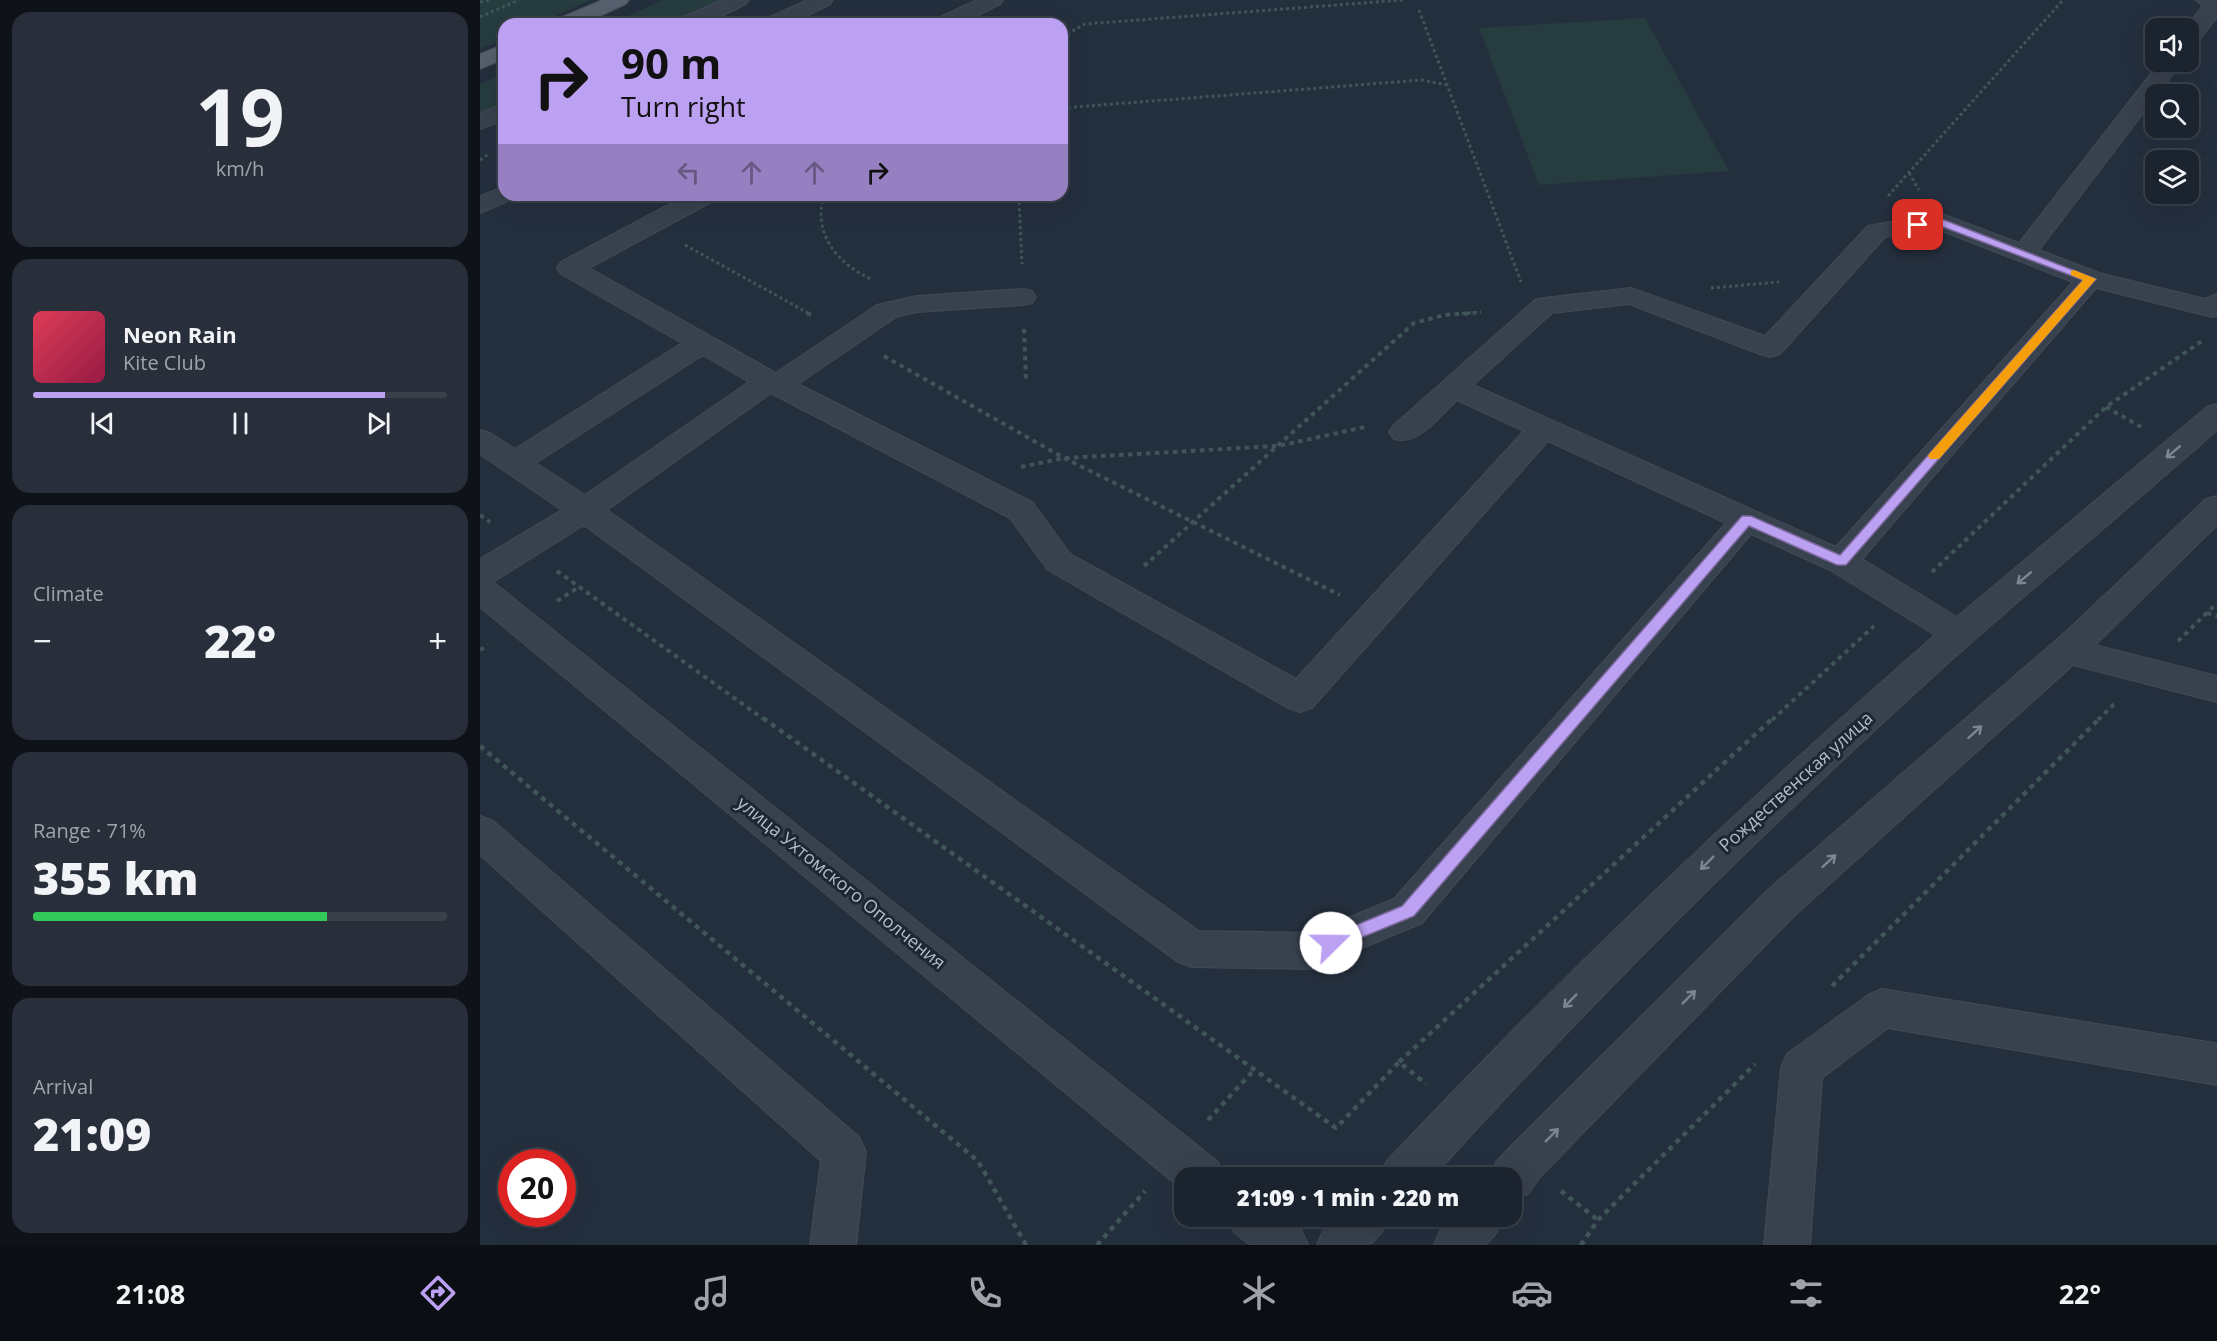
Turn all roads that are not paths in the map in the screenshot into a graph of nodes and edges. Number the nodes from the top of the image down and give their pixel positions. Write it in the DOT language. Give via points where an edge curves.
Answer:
graph roads {
  1 [pos="619,0"];
  2 [pos="739,0"];
  3 [pos="823,0"];
  4 [pos="993,0"];
  5 [pos="2213,2"];
  6 [pos="578,18"];
  7 [pos="701,18"];
  8 [pos="786,18"];
  9 [pos="956,18"];
  10 [pos="2199,23"];
  11 [pos="498,54"];
  12 [pos="480,62"];
  13 [pos="2163,72"];
  14 [pos="498,114"];
  15 [pos="480,122"];
  16 [pos="498,197"];
  17 [pos="695,201"];
  18 [pos="480,206"];
  19 [pos="2023,254"];
  20 [pos="2090,279"];
  21 [pos="1023,297"];
  22 [pos="2217,302"];
  23 [pos="702,343"];
  24 [pos="774,383"];
  25 [pos="1454,387"];
  26 [pos="2217,414"];
  27 [pos="1543,428"];
  28 [pos="1404,432"];
  29 [pos="480,440"];
  30 [pos="516,462"];
  31 [pos="2217,507"];
  32 [pos="585,510"];
  33 [pos="1747,519"];
  34 [pos="1842,562"];
  35 [pos="480,574"];
  36 [pos="480,589"];
  37 [pos="1959,634"];
  38 [pos="2066,650"];
  39 [pos="2217,690"];
  40 [pos="480,832"];
  41 [pos="2217,1065"];
  42 [pos="1189,1167"];
  43 [pos="1412,1167"];
  44 [pos="1521,1167"];
  45 [pos="1263,1227"];
  46 [pos="1356,1227"];
  47 [pos="1472,1227"];
  48 [pos="833,1245"];
  49 [pos="1285,1245"];
  50 [pos="1340,1245"];
  51 [pos="1457,1245"];
  52 [pos="1787,1245"];
  1 -- 6 [label="main road"];
  2 -- 7 [label="street"];
  3 -- 8 [label="street"];
  4 -- 9 [label="street"];
  5 -- 10 [label="street"];
  11 -- 12 [label="main road"];
  13 -- 19 [label="street"];
  14 -- 15 [label="street"];
  16 -- 18 [label="street"];
  17 -- 23 [label="street" via="570,268"];
  19 -- 20 [label="street"];
  19 -- 25 [label="street" via="1939,221 1877,231 1770,348 1631,296 1537,307"];
  20 -- 22 [label="street" via="2212,309"];
  20 -- 34 [label="street"];
  21 -- 24 [label="street" via="917,304 887,311"];
  23 -- 24 [label="street"];
  23 -- 30 [label="street"];
  24 -- 27 [label="street" via="1021,510 1059,562 1300,698"];
  24 -- 32 [label="street"];
  25 -- 27 [label="street"];
  25 -- 28 [label="street"];
  26 -- 37 [label="street, Рождественская улица, one-way"];
  27 -- 33 [label="street"];
  29 -- 30 [label="street"];
  30 -- 32 [label="street"];
  31 -- 38 [label="street"];
  32 -- 33 [label="street" via="1192,949 1312,951 1408,911"];
  32 -- 35 [label="street"];
  33 -- 34 [label="street"];
  34 -- 37 [label="street"];
  36 -- 42 [label="street, улица Ухтомского Ополчения"];
  37 -- 43 [label="street, Рождественская улица, one-way" via="1721,849 1461,1111"];
  38 -- 39 [label="street"];
  44 -- 38 [label="street, one-way" via="1782,902"];
  40 -- 48 [label="street" via="844,1152"];
  41 -- 52 [label="street" via="1882,1008 1802,1068"];
  45 -- 49 [label="street"];
  46 -- 50 [label="street"];
  47 -- 51 [label="street"];
}
